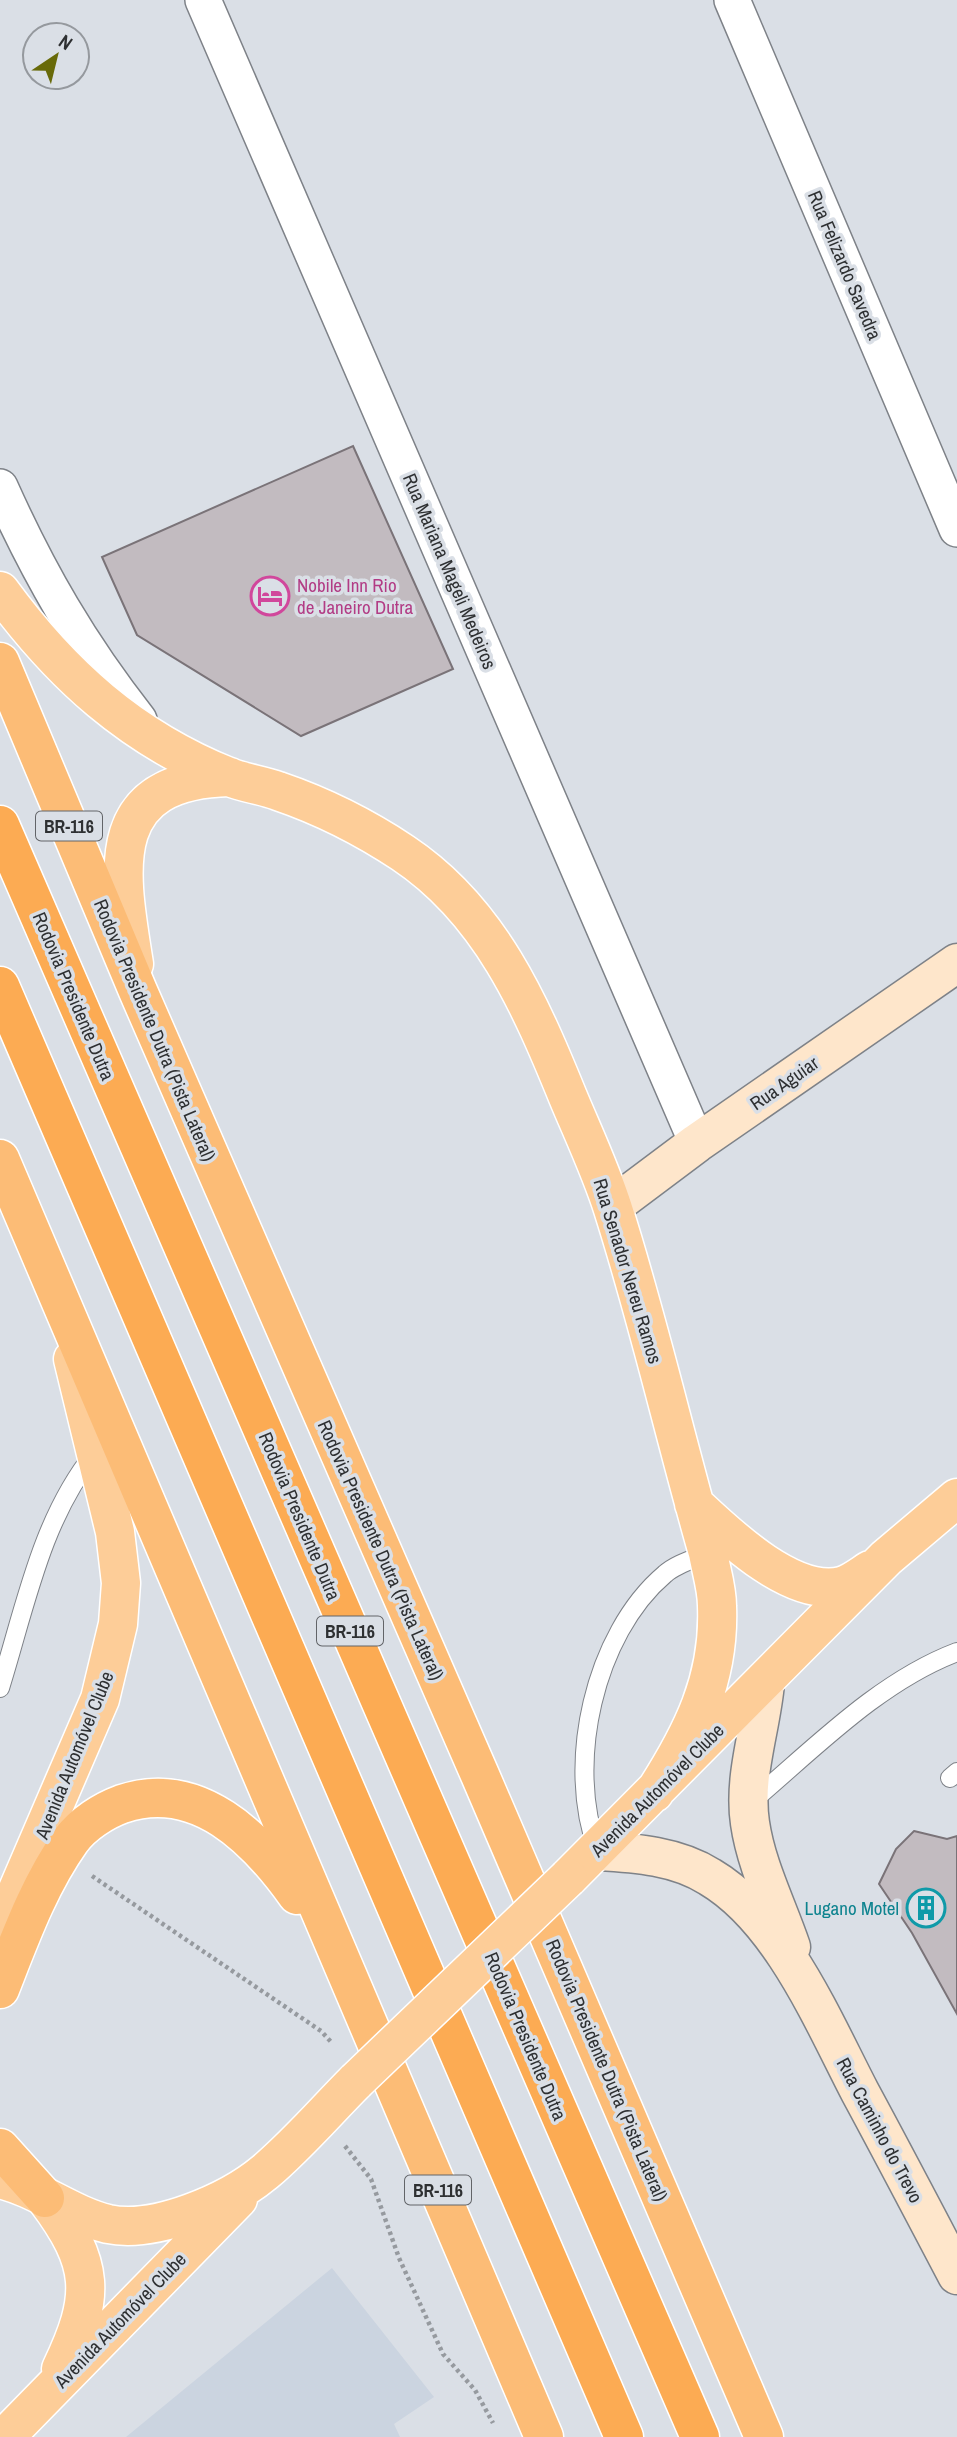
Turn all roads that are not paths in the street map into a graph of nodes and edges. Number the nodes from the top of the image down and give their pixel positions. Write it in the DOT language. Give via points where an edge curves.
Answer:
graph roads {
  1 [pos="203,0"];
  2 [pos="732,0"];
  3 [pos="0,487"];
  4 [pos="957,529"];
  5 [pos="0,591"];
  6 [pos="0,662"];
  7 [pos="157,742"];
  8 [pos="230,777"];
  9 [pos="0,825"];
  10 [pos="957,963"];
  11 [pos="0,986"];
  12 [pos="138,991"];
  13 [pos="697,1143"];
  14 [pos="0,1159"];
  15 [pos="612,1206"];
  16 [pos="55,1285"];
  17 [pos="96,1452"];
  18 [pos="957,1498"];
  19 [pos="694,1504"];
  20 [pos="708,1553"];
  21 [pos="886,1558"];
  22 [pos="957,1651"];
  23 [pos="765,1683"];
  24 [pos="0,1688"];
  25 [pos="654,1793"];
  26 [pos="750,1803"];
  27 [pos="598,1851"];
  28 [pos="8,1888"];
  29 [pos="0,1931"];
  30 [pos="332,1944"];
  31 [pos="804,1985"];
  32 [pos="0,1989"];
  33 [pos="0,2148"];
  34 [pos="264,2173"];
  35 [pos="0,2179"];
  36 [pos="45,2198"];
  37 [pos="957,2275"];
  38 [pos="523,2388"];
  39 [pos="51,2390"];
  40 [pos="5,2437"];
  41 [pos="523,2437"];
  42 [pos="544,2437"];
  43 [pos="624,2437"];
  44 [pos="701,2437"];
  45 [pos="764,2437"];
  1 -- 13 [label="street, Rua Mariana Mageli Medeiros"];
  2 -- 4 [label="street, Rua Felizardo Savedra"];
  3 -- 7 [label="street, Rua Senador Nereu Ramos" via="34,563 66,618"];
  5 -- 7 [label="main road" via="37,641 87,691"];
  6 -- 12 [label="highway, Rodovia Presidente Dutra (Pista Lateral) / BR-116"];
  7 -- 8 [label="main road, Rua Senador Nereu Ramos"];
  8 -- 12 [label="main road, Rua Senador Nereu Ramos" via="205,778 167,789 149,802 127,836 121,864 123,896"];
  8 -- 15 [label="main road, Rua Senador Nereu Ramos" via="322,808 393,847 445,887 485,931 516,978 540,1028"];
  9 -- 44 [label="highway, Rodovia Presidente Dutra / BR-116"];
  10 -- 13 [label="main road, Rua Aguiar"];
  11 -- 43 [label="highway"];
  12 -- 45 [label="highway, Rodovia Presidente Dutra (Pista Lateral) / BR-116"];
  13 -- 15 [label="main road, Rua Aguiar"];
  14 -- 16 [label="highway, BR-116"];
  15 -- 19 [label="main road, Rua Senador Nereu Ramos"];
  16 -- 17 [label="main road, Avenida Automóvel Clube"];
  16 -- 30 [label="highway, BR-116"];
  17 -- 24 [label="lane" via="72,1481 54,1517"];
  17 -- 28 [label="main road, Avenida Automóvel Clube" via="115,1532 121,1583 113,1657 100,1699"];
  18 -- 21 [label="main road, Avenida Automóvel Clube"];
  19 -- 20 [label="main road, Rua Senador Nereu Ramos"];
  19 -- 21 [label="main road" via="754,1556 815,1585 845,1586"];
  20 -- 25 [label="main road, Rua Senador Nereu Ramos" via="718,1604 712,1666 688,1740"];
  20 -- 27 [label="lane" via="667,1572 640,1598 618,1636 590,1710 583,1749 588,1825"];
  21 -- 23 [label="main road, Avenida Automóvel Clube"];
  22 -- 26 [label="lane" via="931,1661 874,1699"];
  23 -- 25 [label="main road, Avenida Automóvel Clube"];
  23 -- 26 [label="main road, Rua Caminho do Trevo"];
  25 -- 27 [label="main road, Avenida Automóvel Clube"];
  26 -- 31 [label="main road, Rua Caminho do Trevo" via="761,1866"];
  27 -- 31 [label="main road, Rua Caminho do Trevo" via="640,1853 711,1877 765,1927"];
  27 -- 34 [label="main road, Avenida Automóvel Clube, bridge"];
  28 -- 29 [label="main road, Avenida Automóvel Clube"];
  30 -- 32 [label="highway" via="262,1850 242,1832 201,1806 152,1797 110,1808 72,1838 40,1892"];
  30 -- 38 [label="highway, BR-116"];
  31 -- 37 [label="main road, Rua Caminho do Trevo"];
  33 -- 36 [label="highway"];
  34 -- 36 [label="main road" via="213,2203 153,2226 109,2224"];
  34 -- 39 [label="main road, Avenida Automóvel Clube"];
  35 -- 36 [label="main road"];
  36 -- 39 [label="main road" via="78,2248 85,2276 82,2319"];
  38 -- 41 [label="lane"];
  38 -- 42 [label="highway, BR-116"];
  39 -- 40 [label="main road, Avenida Automóvel Clube"];
}
